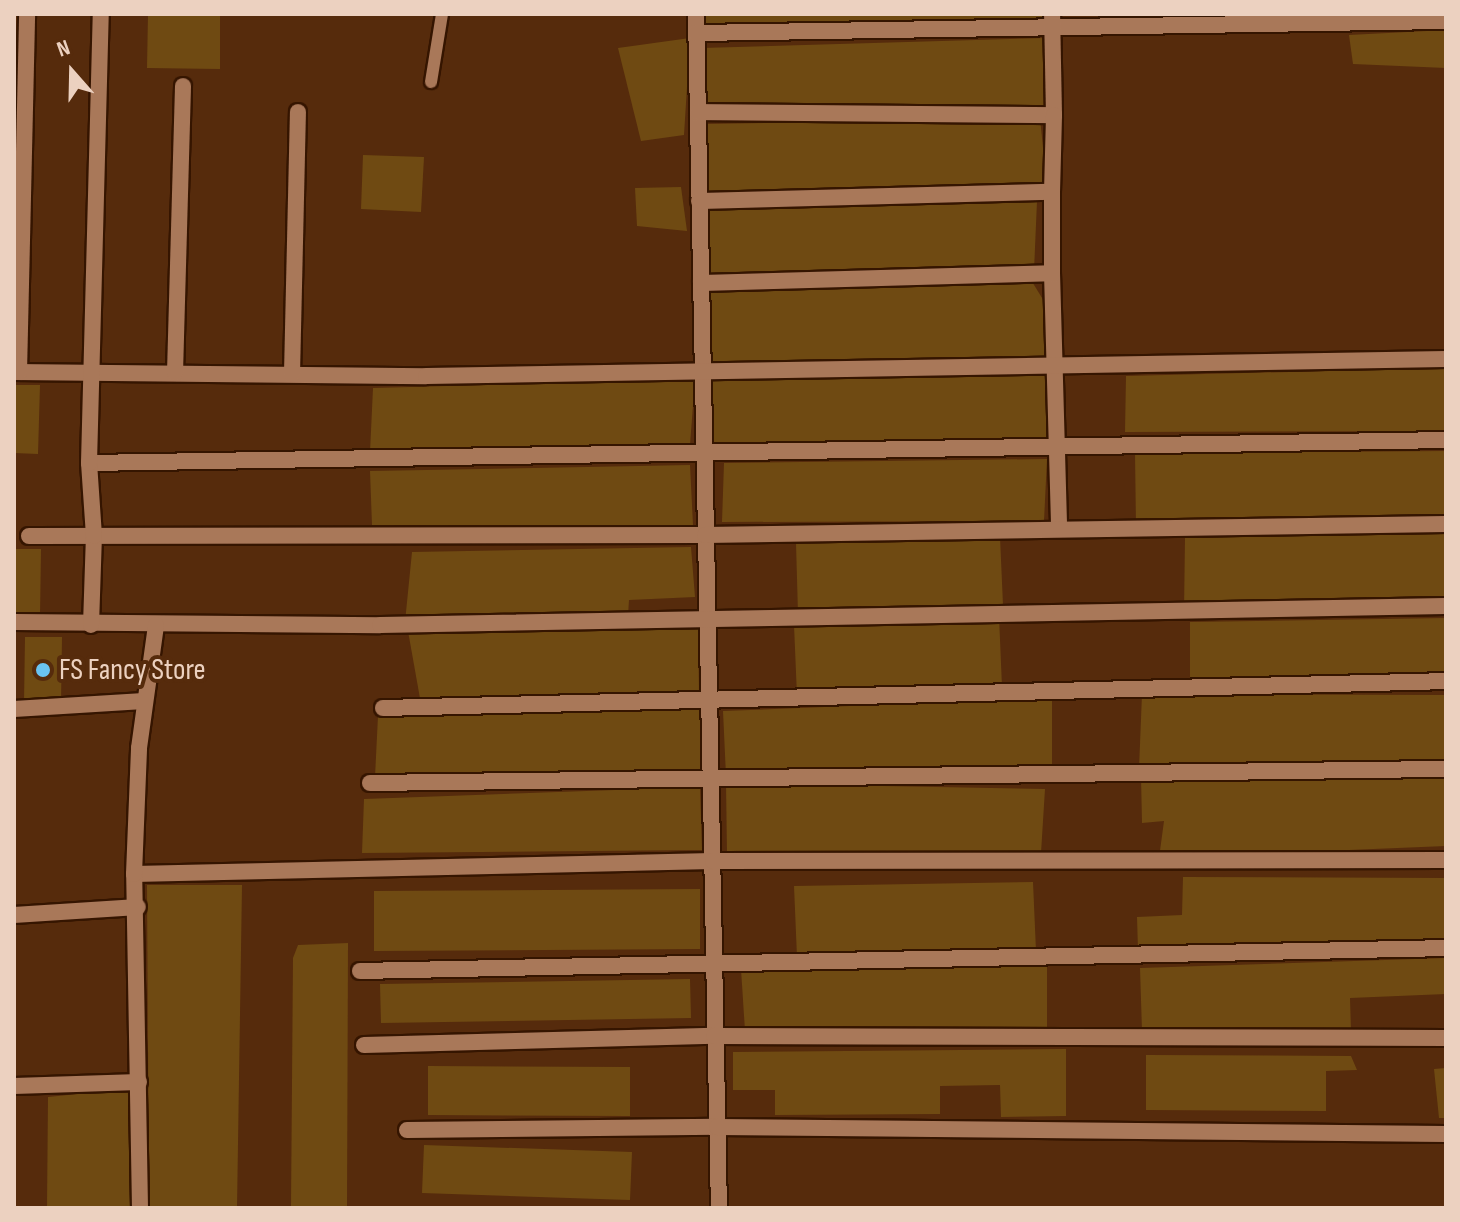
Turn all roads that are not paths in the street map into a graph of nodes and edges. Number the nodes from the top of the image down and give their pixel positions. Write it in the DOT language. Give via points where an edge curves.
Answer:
graph roads {
  1 [pos="27,14"];
  2 [pos="101,14"];
  3 [pos="442,14"];
  4 [pos="696,14"];
  5 [pos="1053,20"];
  6 [pos="1446,21"];
  7 [pos="696,33"];
  8 [pos="431,82"];
  9 [pos="183,86"];
  10 [pos="298,112"];
  11 [pos="698,112"];
  12 [pos="1054,115"];
  13 [pos="1052,192"];
  14 [pos="699,201"];
  15 [pos="1052,273"];
  16 [pos="701,283"];
  17 [pos="1446,359"];
  18 [pos="1056,363"];
  19 [pos="703,371"];
  20 [pos="16,372"];
  21 [pos="91,372"];
  22 [pos="175,373"];
  23 [pos="292,374"];
  24 [pos="1446,440"];
  25 [pos="1058,450"];
  26 [pos="704,453"];
  27 [pos="89,463"];
  28 [pos="1446,524"];
  29 [pos="1059,529"];
  30 [pos="705,535"];
  31 [pos="29,536"];
  32 [pos="94,536"];
  33 [pos="1446,606"];
  34 [pos="707,619"];
  35 [pos="14,622"];
  36 [pos="91,625"];
  37 [pos="156,625"];
  38 [pos="1446,681"];
  39 [pos="709,700"];
  40 [pos="144,701"];
  41 [pos="383,708"];
  42 [pos="14,709"];
  43 [pos="1446,769"];
  44 [pos="711,779"];
  45 [pos="370,783"];
  46 [pos="1446,860"];
  47 [pos="713,861"];
  48 [pos="134,874"];
  49 [pos="138,907"];
  50 [pos="14,915"];
  51 [pos="1446,948"];
  52 [pos="714,962"];
  53 [pos="360,971"];
  54 [pos="714,1036"];
  55 [pos="1446,1038"];
  56 [pos="364,1045"];
  57 [pos="139,1082"];
  58 [pos="14,1086"];
  59 [pos="717,1127"];
  60 [pos="407,1130"];
  61 [pos="1446,1134"];
  62 [pos="140,1208"];
  63 [pos="719,1208"];
  1 -- 20 [label="street"];
  2 -- 21 [label="street"];
  3 -- 8 [label="lane"];
  4 -- 7 [label="street"];
  5 -- 6 [label="street"];
  5 -- 7 [label="street"];
  5 -- 12 [label="street"];
  7 -- 11 [label="street"];
  9 -- 22 [label="street"];
  10 -- 23 [label="street"];
  11 -- 12 [label="street"];
  11 -- 14 [label="street"];
  12 -- 13 [label="street"];
  13 -- 14 [label="street"];
  13 -- 15 [label="street"];
  14 -- 16 [label="street"];
  15 -- 16 [label="street"];
  15 -- 18 [label="street"];
  16 -- 19 [label="street"];
  17 -- 18 [label="street"];
  18 -- 19 [label="street"];
  18 -- 25 [label="street"];
  19 -- 23 [label="street"];
  19 -- 26 [label="street"];
  20 -- 21 [label="street"];
  21 -- 22 [label="street"];
  21 -- 27 [label="street"];
  22 -- 23 [label="street"];
  24 -- 25 [label="street"];
  25 -- 26 [label="street"];
  25 -- 29 [label="street"];
  26 -- 27 [label="street"];
  26 -- 30 [label="street"];
  27 -- 32 [label="street"];
  28 -- 29 [label="street"];
  29 -- 30 [label="street"];
  30 -- 32 [label="street"];
  30 -- 34 [label="street"];
  31 -- 32 [label="street"];
  32 -- 36 [label="street"];
  33 -- 34 [label="street"];
  34 -- 37 [label="street"];
  34 -- 39 [label="street"];
  35 -- 36 [label="street"];
  36 -- 37 [label="street"];
  37 -- 40 [label="street"];
  38 -- 39 [label="street"];
  39 -- 41 [label="street"];
  39 -- 44 [label="street"];
  40 -- 42 [label="street"];
  40 -- 48 [label="street"];
  43 -- 44 [label="street"];
  44 -- 45 [label="street"];
  44 -- 47 [label="street"];
  46 -- 47 [label="street"];
  47 -- 48 [label="street"];
  47 -- 52 [label="street"];
  48 -- 49 [label="street"];
  49 -- 50 [label="street"];
  49 -- 57 [label="street"];
  51 -- 52 [label="street"];
  52 -- 53 [label="street"];
  52 -- 54 [label="street"];
  54 -- 55 [label="street"];
  54 -- 56 [label="street"];
  54 -- 59 [label="street"];
  57 -- 58 [label="street"];
  57 -- 62 [label="street"];
  59 -- 60 [label="street"];
  59 -- 61 [label="street"];
  59 -- 63 [label="street"];
}
